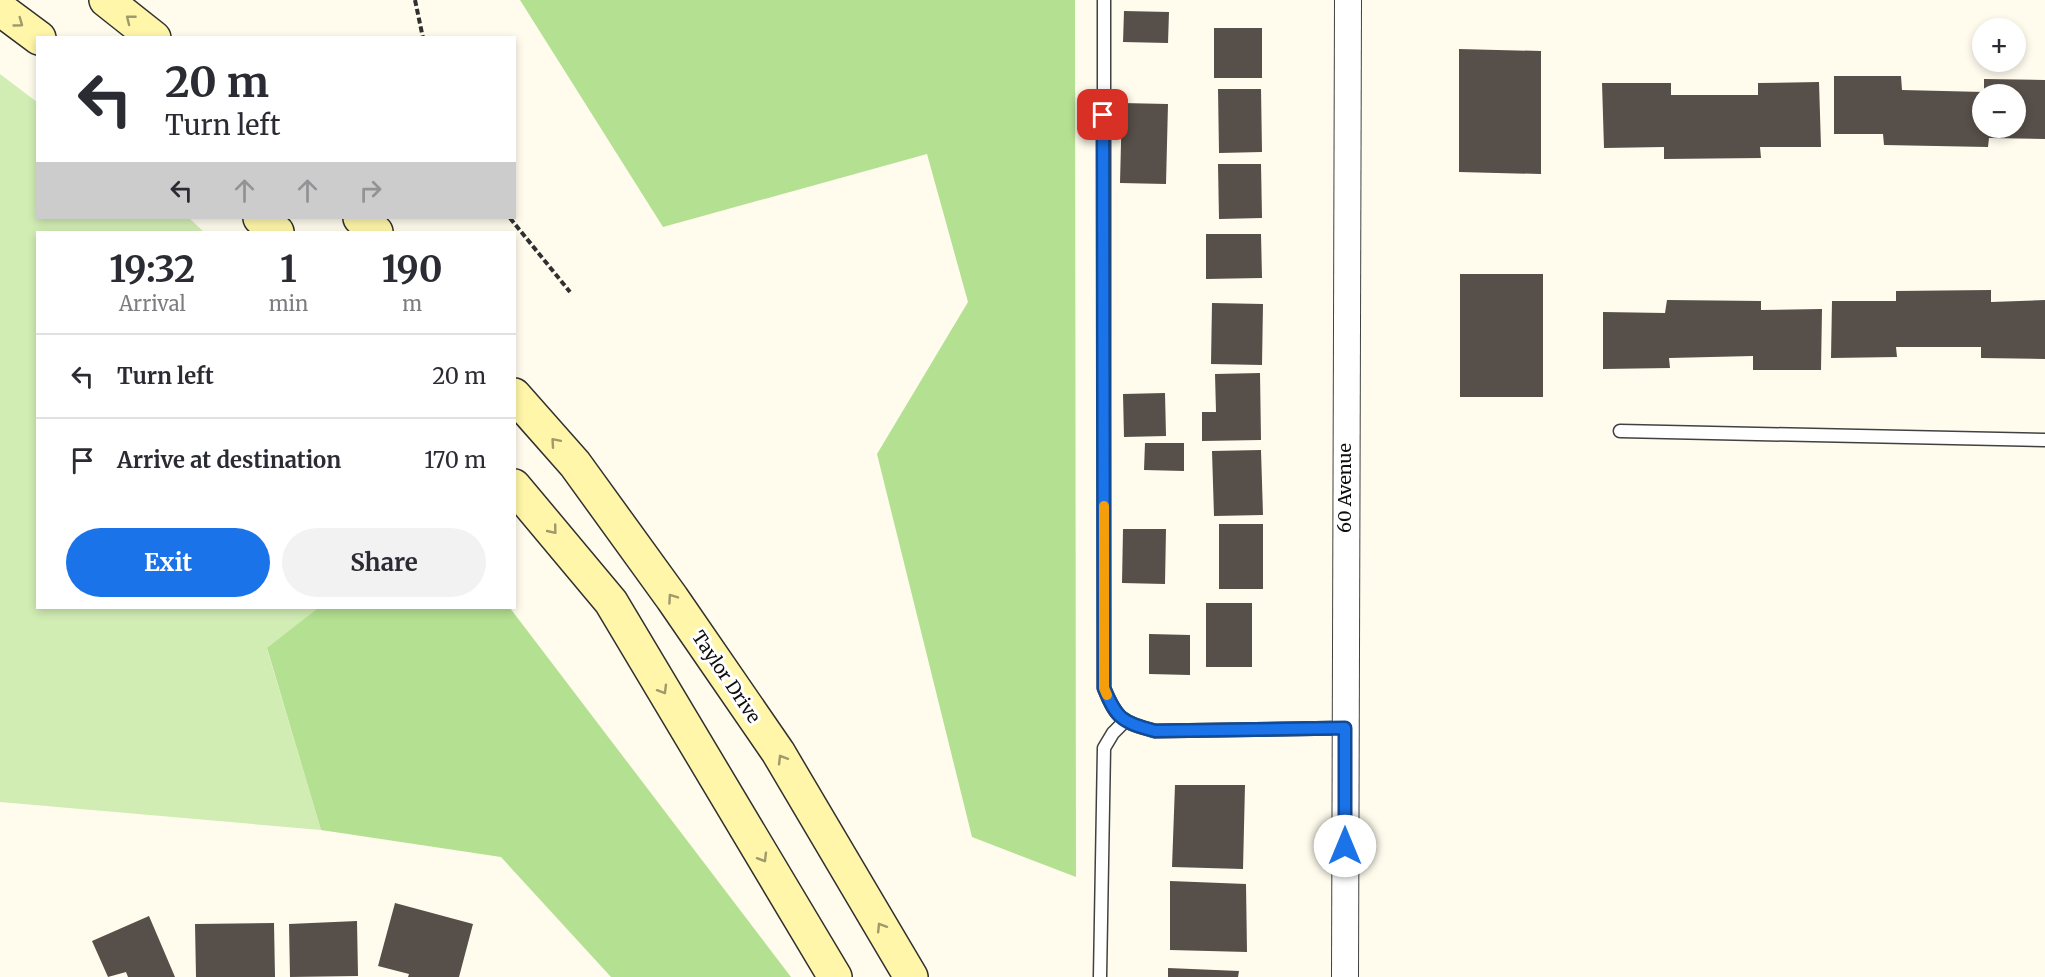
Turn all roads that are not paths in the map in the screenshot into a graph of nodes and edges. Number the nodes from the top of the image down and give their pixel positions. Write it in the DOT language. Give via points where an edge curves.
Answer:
graph roads {
  1 [pos="106,0"];
  2 [pos="1104,0"];
  3 [pos="1348,0"];
  4 [pos="0,9"];
  5 [pos="36,36"];
  6 [pos="151,36"];
  7 [pos="261,219"];
  8 [pos="361,219"];
  9 [pos="276,231"];
  10 [pos="375,231"];
  11 [pos="516,397"];
  12 [pos="1620,431"];
  13 [pos="2045,440"];
  14 [pos="516,488"];
  15 [pos="1125,721"];
  16 [pos="1345,728"];
  17 [pos="835,977"];
  18 [pos="911,977"];
  19 [pos="1100,977"];
  20 [pos="1345,977"];
  6 -- 1 [label="main road, one-way"];
  2 -- 15 [label="lane" via="1104,688 1112,708"];
  3 -- 16 [label="street, 60 Avenue"];
  4 -- 5 [label="main road, one-way"];
  7 -- 9 [label="main road"];
  8 -- 10 [label="main road"];
  18 -- 11 [label="main road, Taylor Drive, one-way" via="771,743 575,465"];
  12 -- 13 [label="lane"];
  14 -- 17 [label="main road, one-way" via="611,602"];
  15 -- 16 [label="lane" via="1155,731"];
  15 -- 19 [label="lane" via="1104,748"];
  16 -- 20 [label="street, 60 Avenue"];
}
